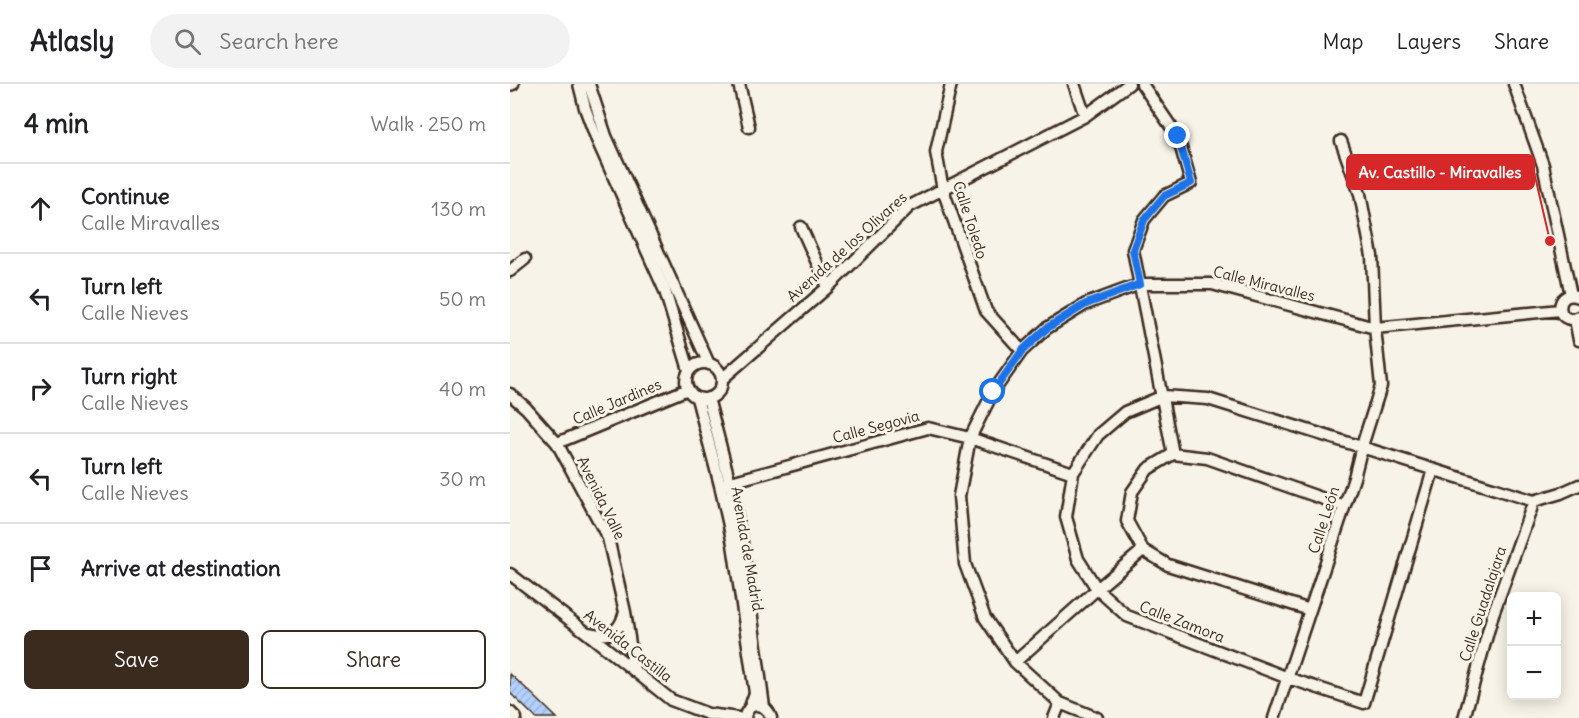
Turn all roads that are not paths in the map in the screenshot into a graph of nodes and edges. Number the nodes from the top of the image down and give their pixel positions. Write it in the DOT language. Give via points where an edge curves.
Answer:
graph roads {
  1 [pos="579,84"];
  2 [pos="589,84"];
  3 [pos="739,84"];
  4 [pos="951,84"];
  5 [pos="1074,84"];
  6 [pos="1129,84"];
  7 [pos="1142,84"];
  8 [pos="1514,84"];
  9 [pos="1084,116"];
  10 [pos="749,127"];
  11 [pos="1341,141"];
  12 [pos="943,190"];
  13 [pos="801,227"];
  14 [pos="525,259"];
  15 [pos="510,271"];
  16 [pos="1140,284"];
  17 [pos="828,286"];
  18 [pos="1575,296"];
  19 [pos="1560,310"];
  20 [pos="1577,318"];
  21 [pos="1375,328"];
  22 [pos="1579,340"];
  23 [pos="1022,351"];
  24 [pos="709,364"];
  25 [pos="689,370"];
  26 [pos="722,379"];
  27 [pos="687,389"];
  28 [pos="510,394"];
  29 [pos="1163,396"];
  30 [pos="703,398"];
  31 [pos="969,438"];
  32 [pos="557,443"];
  33 [pos="1362,446"];
  34 [pos="1173,454"];
  35 [pos="1433,470"];
  36 [pos="1073,472"];
  37 [pos="725,484"];
  38 [pos="1579,485"];
  39 [pos="1534,501"];
  40 [pos="1344,507"];
  41 [pos="1143,550"];
  42 [pos="510,574"];
  43 [pos="1097,588"];
  44 [pos="1310,610"];
  45 [pos="625,612"];
  46 [pos="587,633"];
  47 [pos="1016,662"];
  48 [pos="634,670"];
  49 [pos="1288,678"];
  50 [pos="1060,703"];
  51 [pos="750,707"];
  52 [pos="764,707"];
  53 [pos="510,712"];
  54 [pos="516,718"];
  55 [pos="738,718"];
  56 [pos="745,718"];
  57 [pos="771,718"];
  58 [pos="1054,718"];
  59 [pos="1097,718"];
  60 [pos="1274,718"];
  61 [pos="1464,718"];
  1 -- 25 [label="street" via="597,140 665,291"];
  2 -- 24 [label="street" via="606,136"];
  3 -- 10 [label="street"];
  4 -- 12 [label="street, Calle Toledo" via="936,152"];
  5 -- 9 [label="street"];
  6 -- 9 [label="street, Avenida de los Olivares"];
  7 -- 16 [label="street" via="1178,136 1191,183 1164,196 1144,220 1133,250"];
  8 -- 18 [label="street" via="1543,165"];
  9 -- 12 [label="street, Avenida de los Olivares"];
  11 -- 21 [label="street, Calle León" via="1360,194 1372,256"];
  12 -- 17 [label="street, Avenida de los Olivares" via="910,206"];
  12 -- 23 [label="street, Calle Toledo" via="986,311"];
  13 -- 17 [label="street"];
  14 -- 15 [label="street"];
  16 -- 21 [label="street, Calle Miravalles" via="1212,285"];
  16 -- 23 [label="street, Calle Miravalles" via="1086,304 1047,328"];
  16 -- 29 [label="street"];
  17 -- 26 [label="street, Avenida de los Olivares"];
  18 -- 19 [label="street" via="1563,298"];
  19 -- 20 [label="street" via="1567,319"];
  19 -- 21 [label="street, Calle Miravalles"];
  20 -- 22 [label="street"];
  21 -- 33 [label="street, Calle León" via="1381,386"];
  23 -- 31 [label="street, Calle Miravalles" via="993,392"];
  24 -- 25 [label="street" via="698,364"];
  24 -- 26 [label="street" via="720,372"];
  25 -- 27 [label="street"];
  26 -- 30 [label="street" via="717,394"];
  27 -- 30 [label="street"];
  27 -- 32 [label="street, Calle Jardines"];
  28 -- 32 [label="street, Avenida Valle"];
  29 -- 33 [label="street, Calle Zamora" via="1208,399"];
  29 -- 34 [label="street"];
  29 -- 36 [label="street, Calle Zamora" via="1125,412 1098,435"];
  30 -- 37 [label="street, Avenida de Madrid"];
  31 -- 36 [label="street, Calle Segovia"];
  31 -- 37 [label="street, Calle Segovia" via="928,428"];
  31 -- 47 [label="street, Calle Miravalles" via="959,496 965,564 985,618"];
  32 -- 45 [label="street, Avenida Valle" via="608,538"];
  33 -- 35 [label="street, Calle Zamora"];
  33 -- 40 [label="street, Calle León"];
  34 -- 40 [label="street" via="1207,458"];
  34 -- 41 [label="street" via="1148,469 1132,492 1127,521"];
  35 -- 39 [label="street, Calle Zamora"];
  35 -- 49 [label="street, Calle Zamora" via="1364,703"];
  36 -- 43 [label="street, Calle Zamora" via="1066,516 1078,559"];
  37 -- 51 [label="street, Avenida de Madrid" via="755,693"];
  37 -- 52 [label="street, Avenida de Madrid" via="742,543"];
  38 -- 39 [label="street"];
  39 -- 61 [label="street, Calle Guadalajara" via="1493,614"];
  40 -- 44 [label="street, Calle León"];
  41 -- 43 [label="street"];
  41 -- 44 [label="street" via="1168,565"];
  42 -- 46 [label="street, Avenida Castilla"];
  43 -- 47 [label="street"];
  43 -- 49 [label="street, Calle Zamora" via="1127,616"];
  44 -- 49 [label="street, Calle León"];
  45 -- 46 [label="street" via="621,625 612,633"];
  45 -- 48 [label="street, Avenida Valle"];
  46 -- 48 [label="street, Avenida Castilla"];
  47 -- 50 [label="street, Calle Miravalles"];
  48 -- 55 [label="street, Avenida Castilla" via="671,700 708,714"];
  49 -- 60 [label="street, Calle León"];
  50 -- 58 [label="street"];
  50 -- 59 [label="street, Calle Miravalles"];
  51 -- 52 [label="street"];
  51 -- 56 [label="street, Avenida de Madrid"];
  52 -- 57 [label="street"];
  53 -- 54 [label="street"];
}
